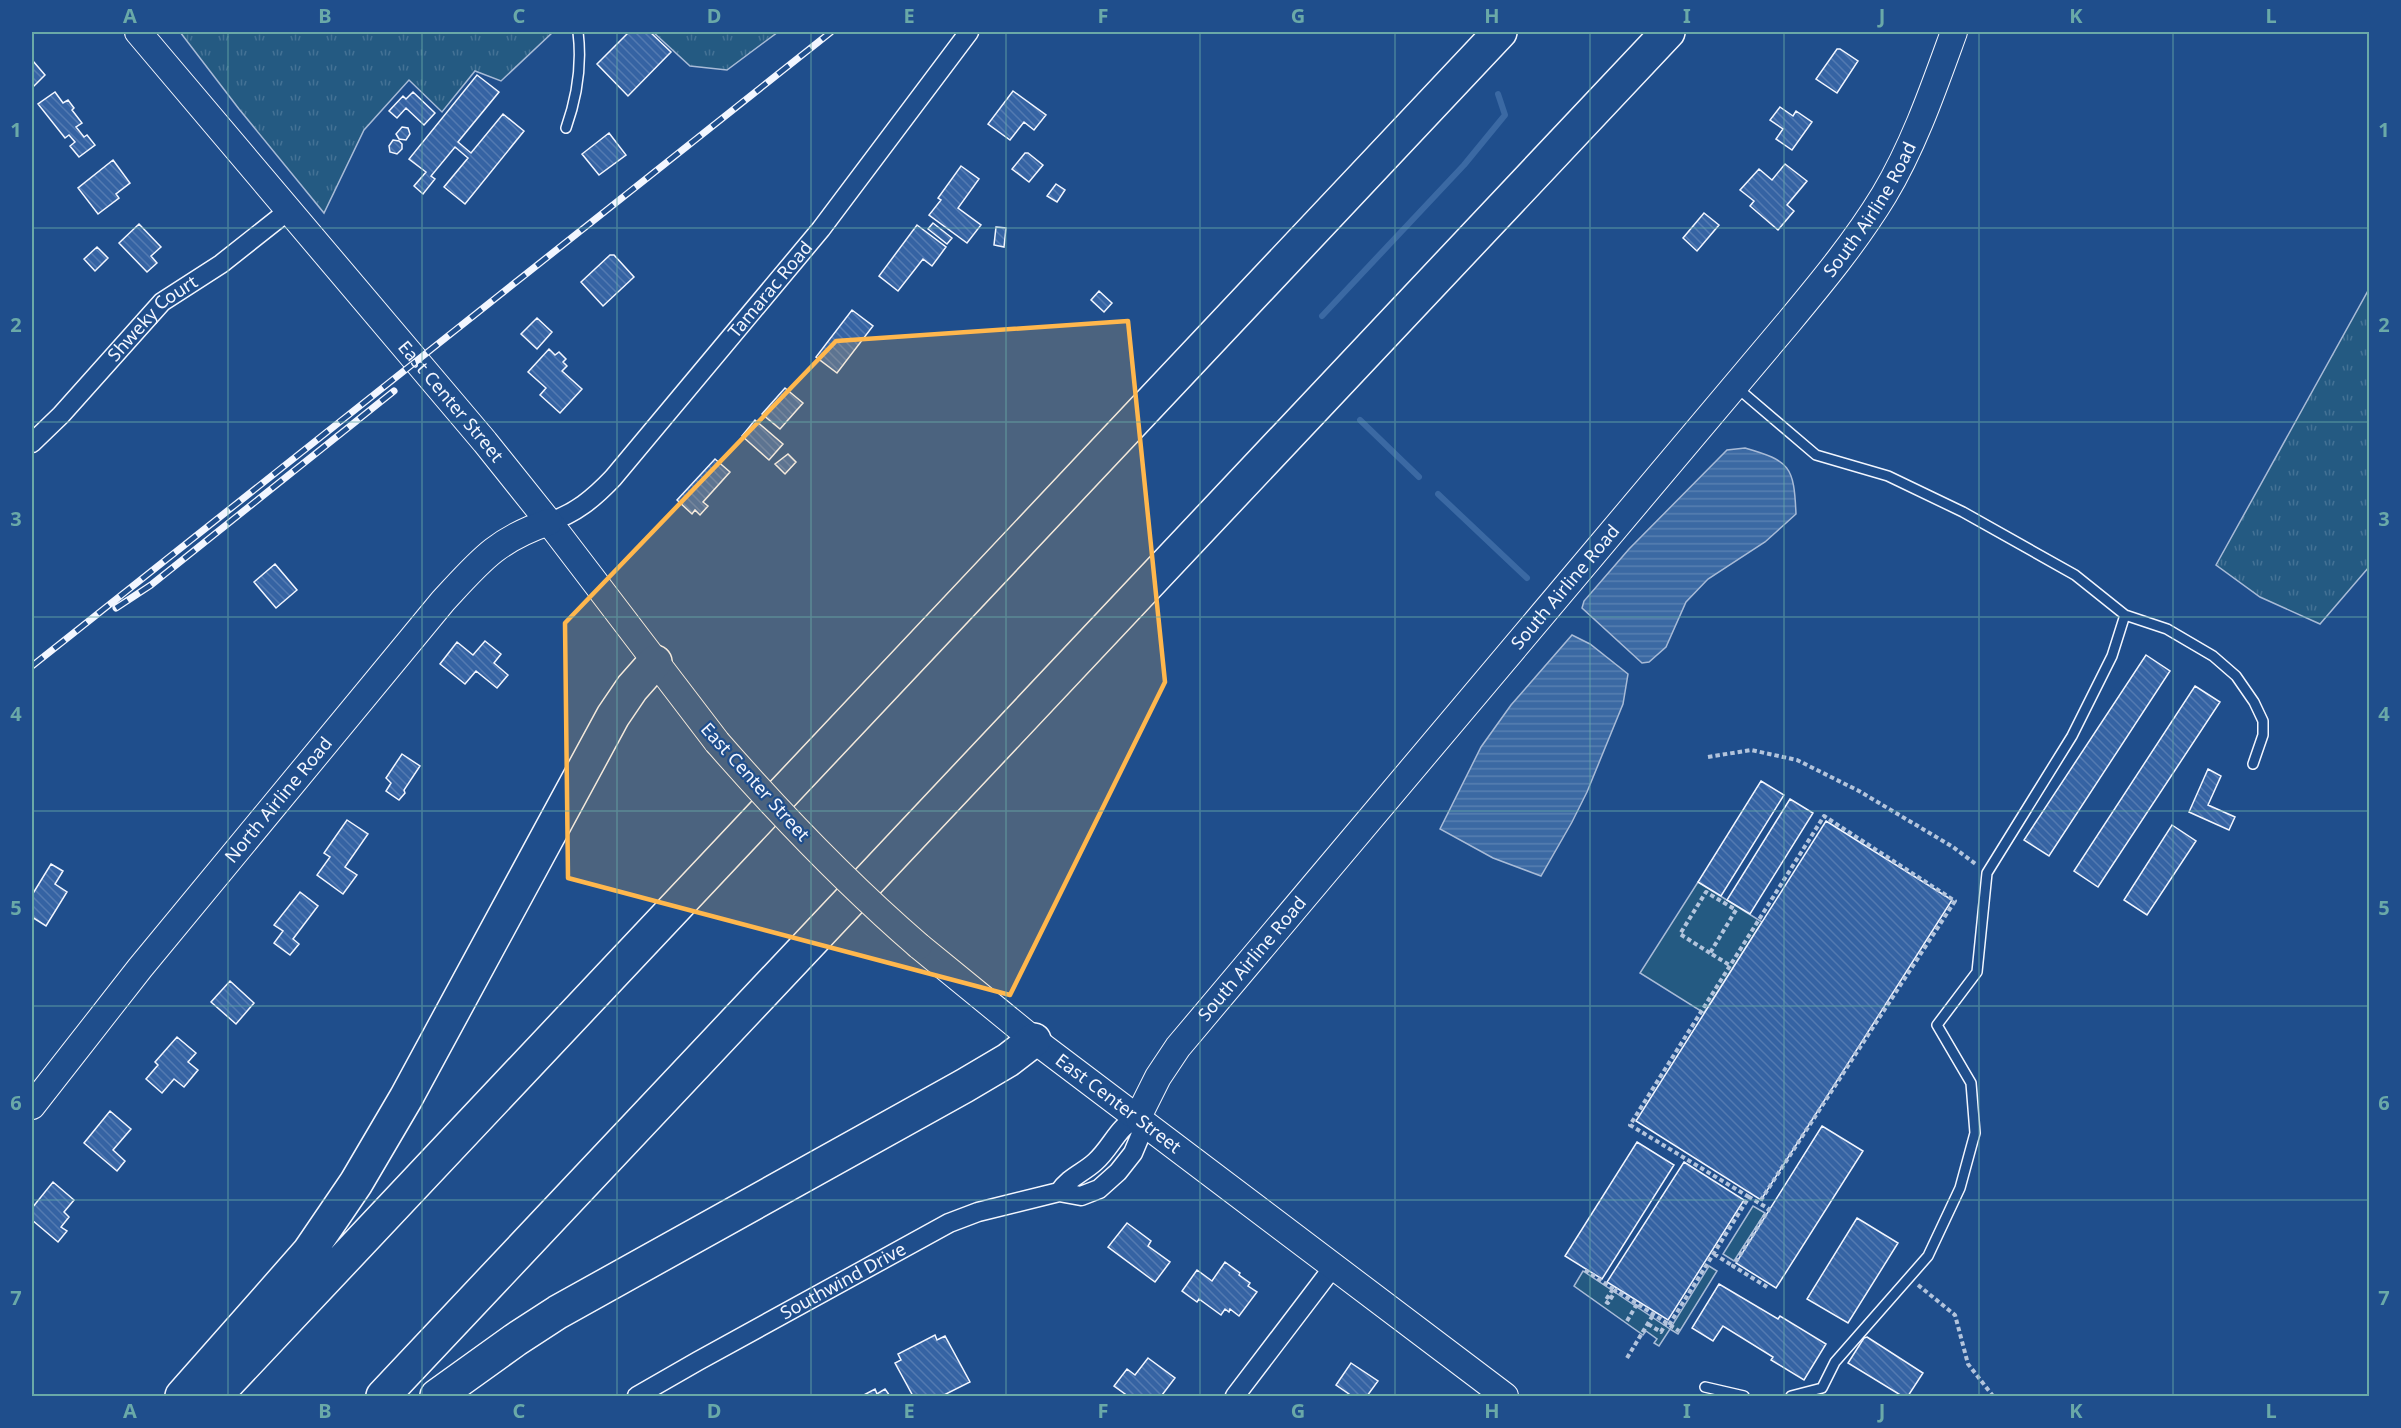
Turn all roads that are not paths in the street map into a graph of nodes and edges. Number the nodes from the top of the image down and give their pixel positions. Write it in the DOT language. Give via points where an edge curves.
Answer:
graph roads {
  1 [pos="138,32"];
  2 [pos="578,32"];
  3 [pos="969,32"];
  4 [pos="1500,32"];
  5 [pos="1668,32"];
  6 [pos="1954,32"];
  7 [pos="566,128"];
  8 [pos="288,211"];
  9 [pos="1735,386"];
  10 [pos="32,443"];
  11 [pos="549,522"];
  12 [pos="2125,615"];
  13 [pos="655,662"];
  14 [pos="2253,764"];
  15 [pos="1035,1040"];
  16 [pos="32,1106"];
  17 [pos="1138,1117"];
  18 [pos="1334,1266"];
  19 [pos="1705,1387"];
  20 [pos="182,1396"];
  21 [pos="215,1396"];
  22 [pos="383,1396"];
  23 [pos="437,1396"];
  24 [pos="638,1396"];
  25 [pos="1235,1396"];
  26 [pos="1505,1396"];
  27 [pos="1744,1396"];
  28 [pos="1791,1396"];
  1 -- 8 [label="main road, East Center Street"];
  2 -- 7 [label="lane" via="575,95"];
  3 -- 11 [label="street, Tamarac Road" via="821,229 613,478 584,505"];
  4 -- 21 [label="highway"];
  5 -- 22 [label="highway"];
  6 -- 9 [label="main road, South Airline Road" via="1921,117 1884,194 1829,272"];
  8 -- 10 [label="street, Shweky Court" via="221,264 162,302"];
  8 -- 11 [label="main road, East Center Street"];
  9 -- 12 [label="lane" via="1816,455 1888,476 1964,512 2075,575"];
  9 -- 17 [label="main road, South Airline Road" via="1178,1047"];
  11 -- 13 [label="main road, East Center Street"];
  11 -- 16 [label="main road, North Airline Road" via="499,545 443,601 140,968"];
  12 -- 14 [label="lane" via="2167,628 2213,656 2236,676 2263,721 2263,735"];
  12 -- 28 [label="lane" via="2112,656 2072,736 1987,873 1977,972 1937,1025 1971,1083 1975,1133 1960,1188 1928,1256 1835,1362 1822,1388"];
  13 -- 15 [label="main road, East Center Street, bridge" via="717,742 825,858 919,946"];
  13 -- 20 [label="highway" via="614,716 356,1183 303,1259"];
  15 -- 17 [label="main road, East Center Street"];
  15 -- 23 [label="highway" via="964,1086 558,1312"];
  17 -- 18 [label="main road, East Center Street"];
  17 -- 24 [label="street, Southwind Drive" via="1141,1134 1136,1147 1108,1182 1089,1194 1059,1192 978,1212 935,1230"];
  18 -- 25 [label="street"];
  18 -- 26 [label="main road, East Center Street"];
  19 -- 27 [label="lane"];
}
